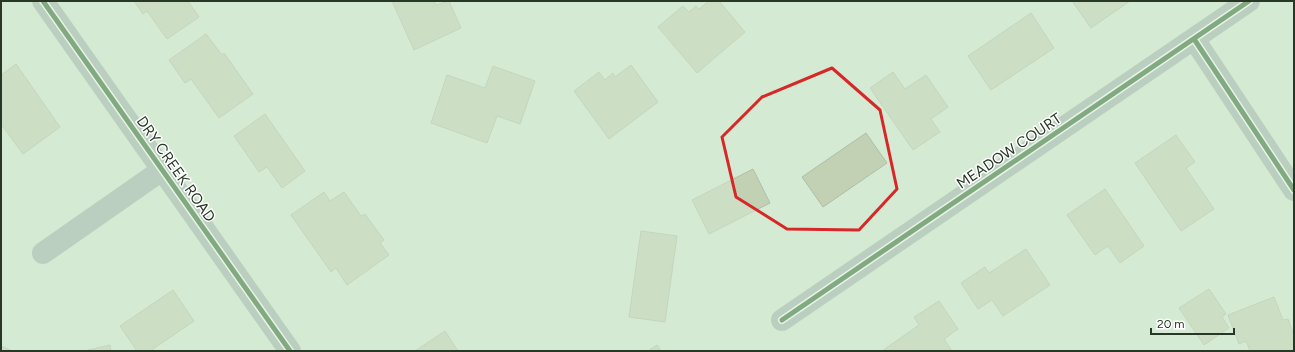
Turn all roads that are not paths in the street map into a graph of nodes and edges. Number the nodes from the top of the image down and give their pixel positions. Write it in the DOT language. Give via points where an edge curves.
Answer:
graph roads {
  1 [pos="43,1"];
  2 [pos="1249,1"];
  3 [pos="1194,39"];
  4 [pos="162,170"];
  5 [pos="1294,190"];
  6 [pos="43,253"];
  7 [pos="782,320"];
  8 [pos="290,351"];
  1 -- 4 [label="street, DRY CREEK ROAD"];
  2 -- 3 [label="street, MEADOW COURT"];
  3 -- 5 [label="street"];
  3 -- 7 [label="street, MEADOW COURT"];
  4 -- 6 [label="street"];
  4 -- 8 [label="street, DRY CREEK ROAD"];
}
